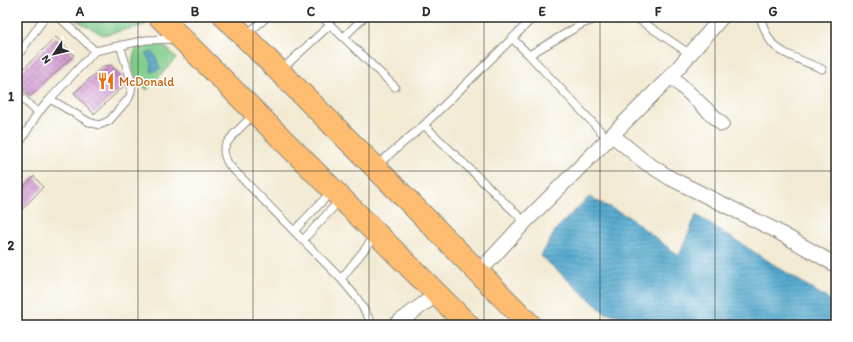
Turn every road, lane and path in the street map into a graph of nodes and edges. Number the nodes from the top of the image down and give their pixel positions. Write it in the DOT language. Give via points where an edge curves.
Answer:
graph roads {
  1 [pos="45,17"];
  2 [pos="59,17"];
  3 [pos="160,17"];
  4 [pos="225,17"];
  5 [pos="267,17"];
  6 [pos="322,17"];
  7 [pos="364,17"];
  8 [pos="534,17"];
  9 [pos="602,17"];
  10 [pos="635,17"];
  11 [pos="722,17"];
  12 [pos="760,17"];
  13 [pos="330,25"];
  14 [pos="244,37"];
  15 [pos="344,37"];
  16 [pos="512,38"];
  17 [pos="182,39"];
  18 [pos="120,45"];
  19 [pos="95,51"];
  20 [pos="690,54"];
  21 [pos="529,55"];
  22 [pos="17,57"];
  23 [pos="822,69"];
  24 [pos="279,72"];
  25 [pos="671,76"];
  26 [pos="395,87"];
  27 [pos="17,93"];
  28 [pos="50,99"];
  29 [pos="256,112"];
  30 [pos="38,113"];
  31 [pos="722,124"];
  32 [pos="424,125"];
  33 [pos="610,137"];
  34 [pos="17,147"];
  35 [pos="375,166"];
  36 [pos="337,194"];
  37 [pos="526,222"];
  38 [pos="294,231"];
  39 [pos="377,234"];
  40 [pos="303,240"];
  41 [pos="836,265"];
  42 [pos="479,272"];
  43 [pos="341,279"];
  44 [pos="437,294"];
  45 [pos="373,325"];
  46 [pos="395,325"];
  47 [pos="468,325"];
  48 [pos="530,325"];
  1 -- 22 [label="lane"];
  2 -- 19 [label="lane"];
  3 -- 17 [label="main road"];
  4 -- 14 [label="main road"];
  5 -- 14 [label="lane"];
  6 -- 13 [label="lane"];
  7 -- 15 [label="lane"];
  8 -- 16 [label="lane"];
  9 -- 21 [label="lane" via="582,24"];
  10 -- 20 [label="lane"];
  11 -- 20 [label="street"];
  12 -- 23 [label="lane" via="771,42 779,50"];
  13 -- 15 [label="lane"];
  13 -- 24 [label="lane"];
  14 -- 24 [label="main road"];
  15 -- 26 [label="lane"];
  16 -- 21 [label="lane"];
  16 -- 32 [label="lane"];
  17 -- 18 [label="lane" via="146,40"];
  17 -- 29 [label="main road"];
  18 -- 19 [label="lane"];
  18 -- 28 [label="lane" via="132,84 131,92 129,98 109,120 99,125 89,122"];
  19 -- 28 [label="lane"];
  20 -- 25 [label="street"];
  21 -- 33 [label="lane"];
  24 -- 35 [label="main road"];
  25 -- 31 [label="street"];
  25 -- 33 [label="street"];
  27 -- 30 [label="lane"];
  28 -- 30 [label="lane"];
  29 -- 36 [label="main road"];
  29 -- 38 [label="lane" via="227,143 224,149 225,158"];
  30 -- 34 [label="lane"];
  32 -- 35 [label="lane"];
  32 -- 37 [label="lane"];
  33 -- 37 [label="street"];
  33 -- 41 [label="street" via="670,178 773,229"];
  35 -- 42 [label="main road"];
  36 -- 38 [label="lane"];
  36 -- 39 [label="main road"];
  36 -- 40 [label="lane"];
  37 -- 42 [label="street"];
  38 -- 40 [label="lane"];
  39 -- 43 [label="lane"];
  39 -- 44 [label="main road"];
  40 -- 43 [label="lane"];
  42 -- 48 [label="main road"];
  43 -- 45 [label="lane" via="357,298"];
  44 -- 46 [label="street"];
  44 -- 47 [label="main road"];
}
